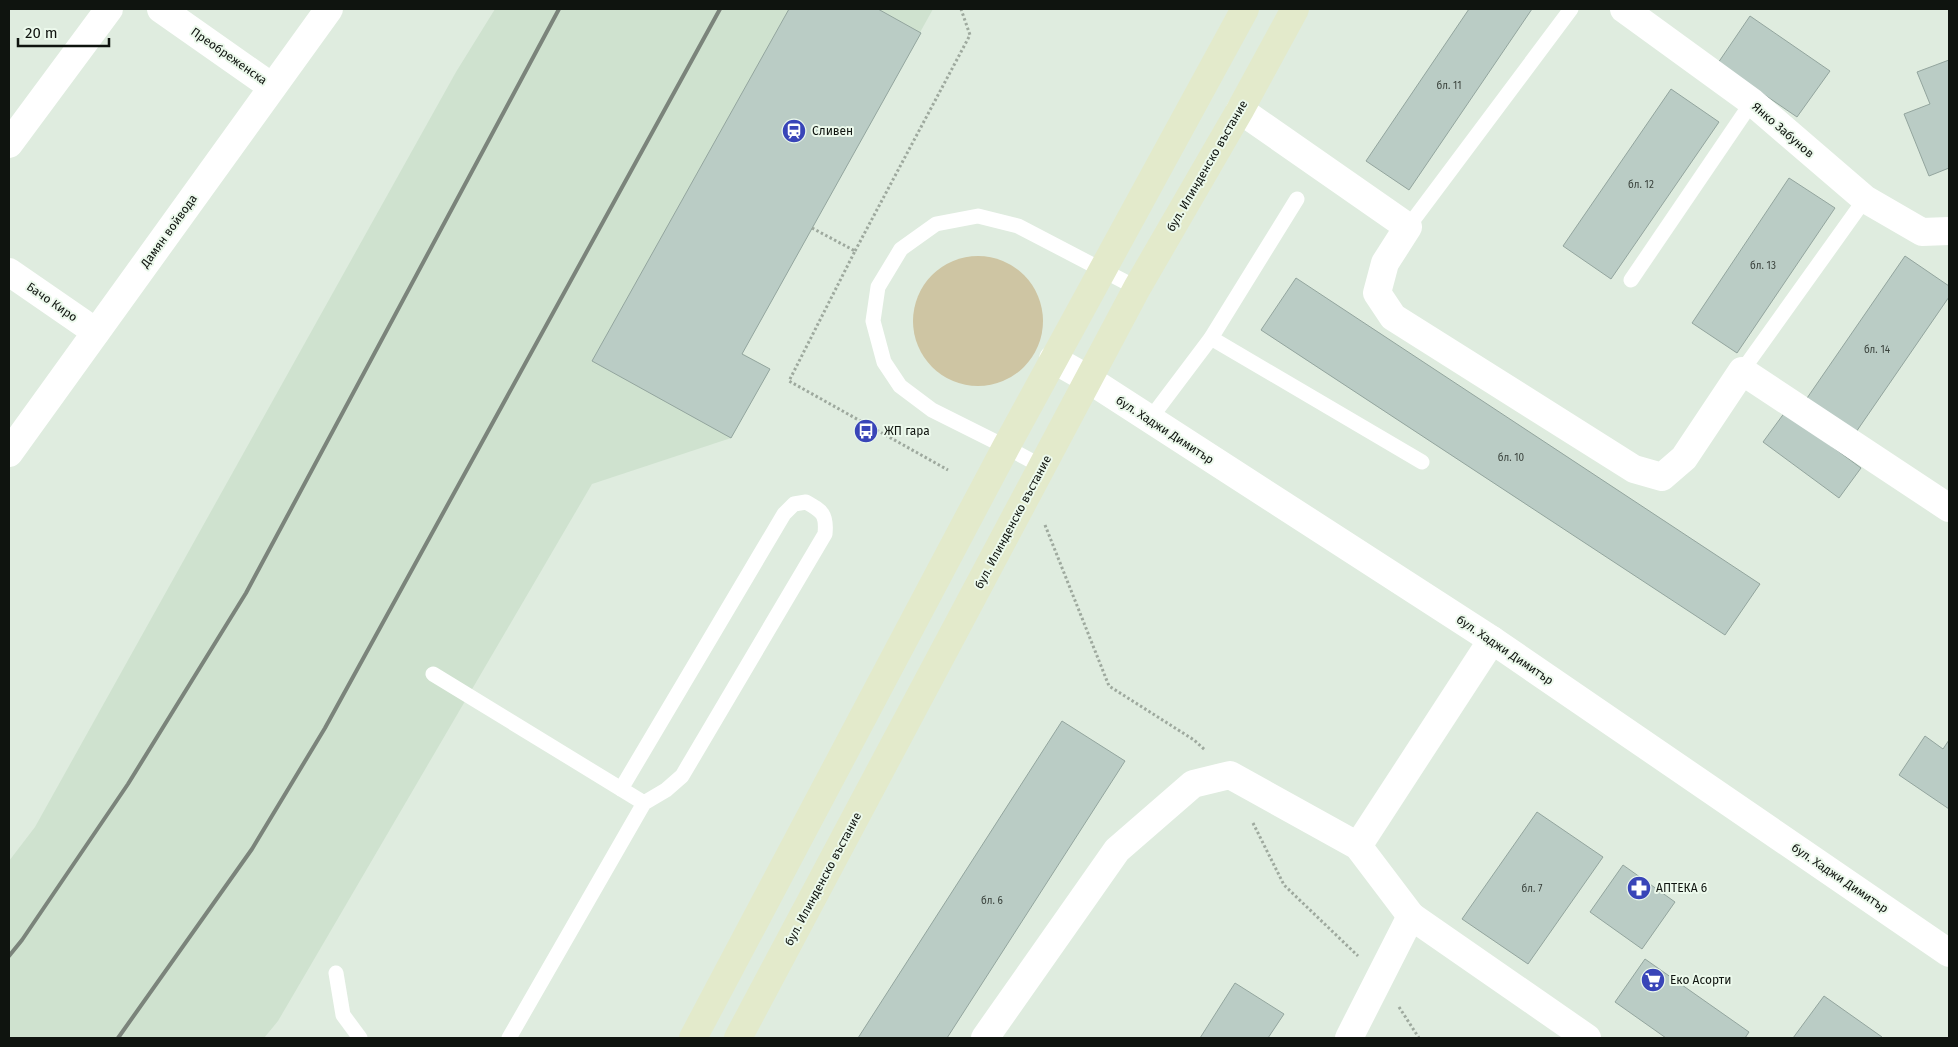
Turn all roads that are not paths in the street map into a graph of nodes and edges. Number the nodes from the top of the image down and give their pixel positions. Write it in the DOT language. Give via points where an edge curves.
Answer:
graph roads {
  1 [pos="109,9"];
  2 [pos="161,9"];
  3 [pos="329,9"];
  4 [pos="1244,9"];
  5 [pos="1295,9"];
  6 [pos="1570,9"];
  7 [pos="1624,9"];
  8 [pos="272,87"];
  9 [pos="1752,102"];
  10 [pos="1240,110"];
  11 [pos="9,144"];
  12 [pos="1297,199"];
  13 [pos="1866,199"];
  14 [pos="1408,227"];
  15 [pos="1949,231"];
  16 [pos="1102,270"];
  17 [pos="9,272"];
  18 [pos="1631,280"];
  19 [pos="1137,288"];
  20 [pos="96,332"];
  21 [pos="1211,338"];
  22 [pos="1053,359"];
  23 [pos="1742,371"];
  24 [pos="1088,380"];
  25 [pos="1150,419"];
  26 [pos="1006,447"];
  27 [pos="9,453"];
  28 [pos="1422,462"];
  29 [pos="1043,468"];
  30 [pos="1949,508"];
  31 [pos="1492,640"];
  32 [pos="433,674"];
  33 [pos="621,790"];
  34 [pos="644,803"];
  35 [pos="1358,846"];
  36 [pos="1411,916"];
  37 [pos="1949,953"];
  38 [pos="336,973"];
  39 [pos="360,1038"];
  40 [pos="509,1038"];
  41 [pos="693,1038"];
  42 [pos="738,1038"];
  43 [pos="985,1038"];
  44 [pos="1349,1038"];
  45 [pos="1587,1038"];
  1 -- 11 [label="street"];
  2 -- 8 [label="street, Преобреженска"];
  3 -- 8 [label="street, Дамян войвода"];
  4 -- 16 [label="main road"];
  5 -- 10 [label="main road, бул. Илинденско въстание"];
  6 -- 14 [label="lane"];
  7 -- 9 [label="street, Янко Забунов"];
  8 -- 20 [label="street, Дамян войвода"];
  9 -- 13 [label="street, Янко Забунов"];
  9 -- 18 [label="lane"];
  10 -- 14 [label="street"];
  10 -- 19 [label="main road, бул. Илинденско въстание"];
  12 -- 21 [label="lane"];
  13 -- 15 [label="street, Янко Забунов" via="1922,232"];
  13 -- 23 [label="lane"];
  14 -- 23 [label="street" via="1385,263 1377,293 1393,317 1634,469 1662,476 1684,458"];
  16 -- 19 [label="lane"];
  16 -- 22 [label="main road"];
  16 -- 26 [label="lane" via="1018,226 978,216 936,224 901,249 878,287 873,321 884,362 900,386 932,410"];
  17 -- 20 [label="street, Бачо Киро"];
  19 -- 24 [label="main road, бул. Илинденско въстание"];
  20 -- 27 [label="street, Дамян войвода"];
  21 -- 25 [label="lane"];
  21 -- 28 [label="lane"];
  22 -- 24 [label="street, бул. Хаджи Димитър"];
  22 -- 26 [label="main road"];
  23 -- 30 [label="street"];
  24 -- 25 [label="street, бул. Хаджи Димитър"];
  24 -- 29 [label="main road, бул. Илинденско въстание"];
  25 -- 31 [label="street, бул. Хаджи Димитър"];
  26 -- 29 [label="lane"];
  26 -- 41 [label="main road"];
  29 -- 42 [label="main road, бул. Илинденско въстание"];
  31 -- 35 [label="street"];
  31 -- 37 [label="street, бул. Хаджи Димитър"];
  32 -- 33 [label="lane"];
  33 -- 34 [label="lane"];
  33 -- 34 [label="lane" via="784,514 794,504 806,502 820,509 826,521 825,534 682,776"];
  34 -- 40 [label="lane"];
  35 -- 36 [label="street"];
  35 -- 43 [label="street" via="1230,775 1193,784 1117,850"];
  36 -- 44 [label="street"];
  36 -- 45 [label="street"];
  38 -- 39 [label="lane" via="343,1015"];
}
